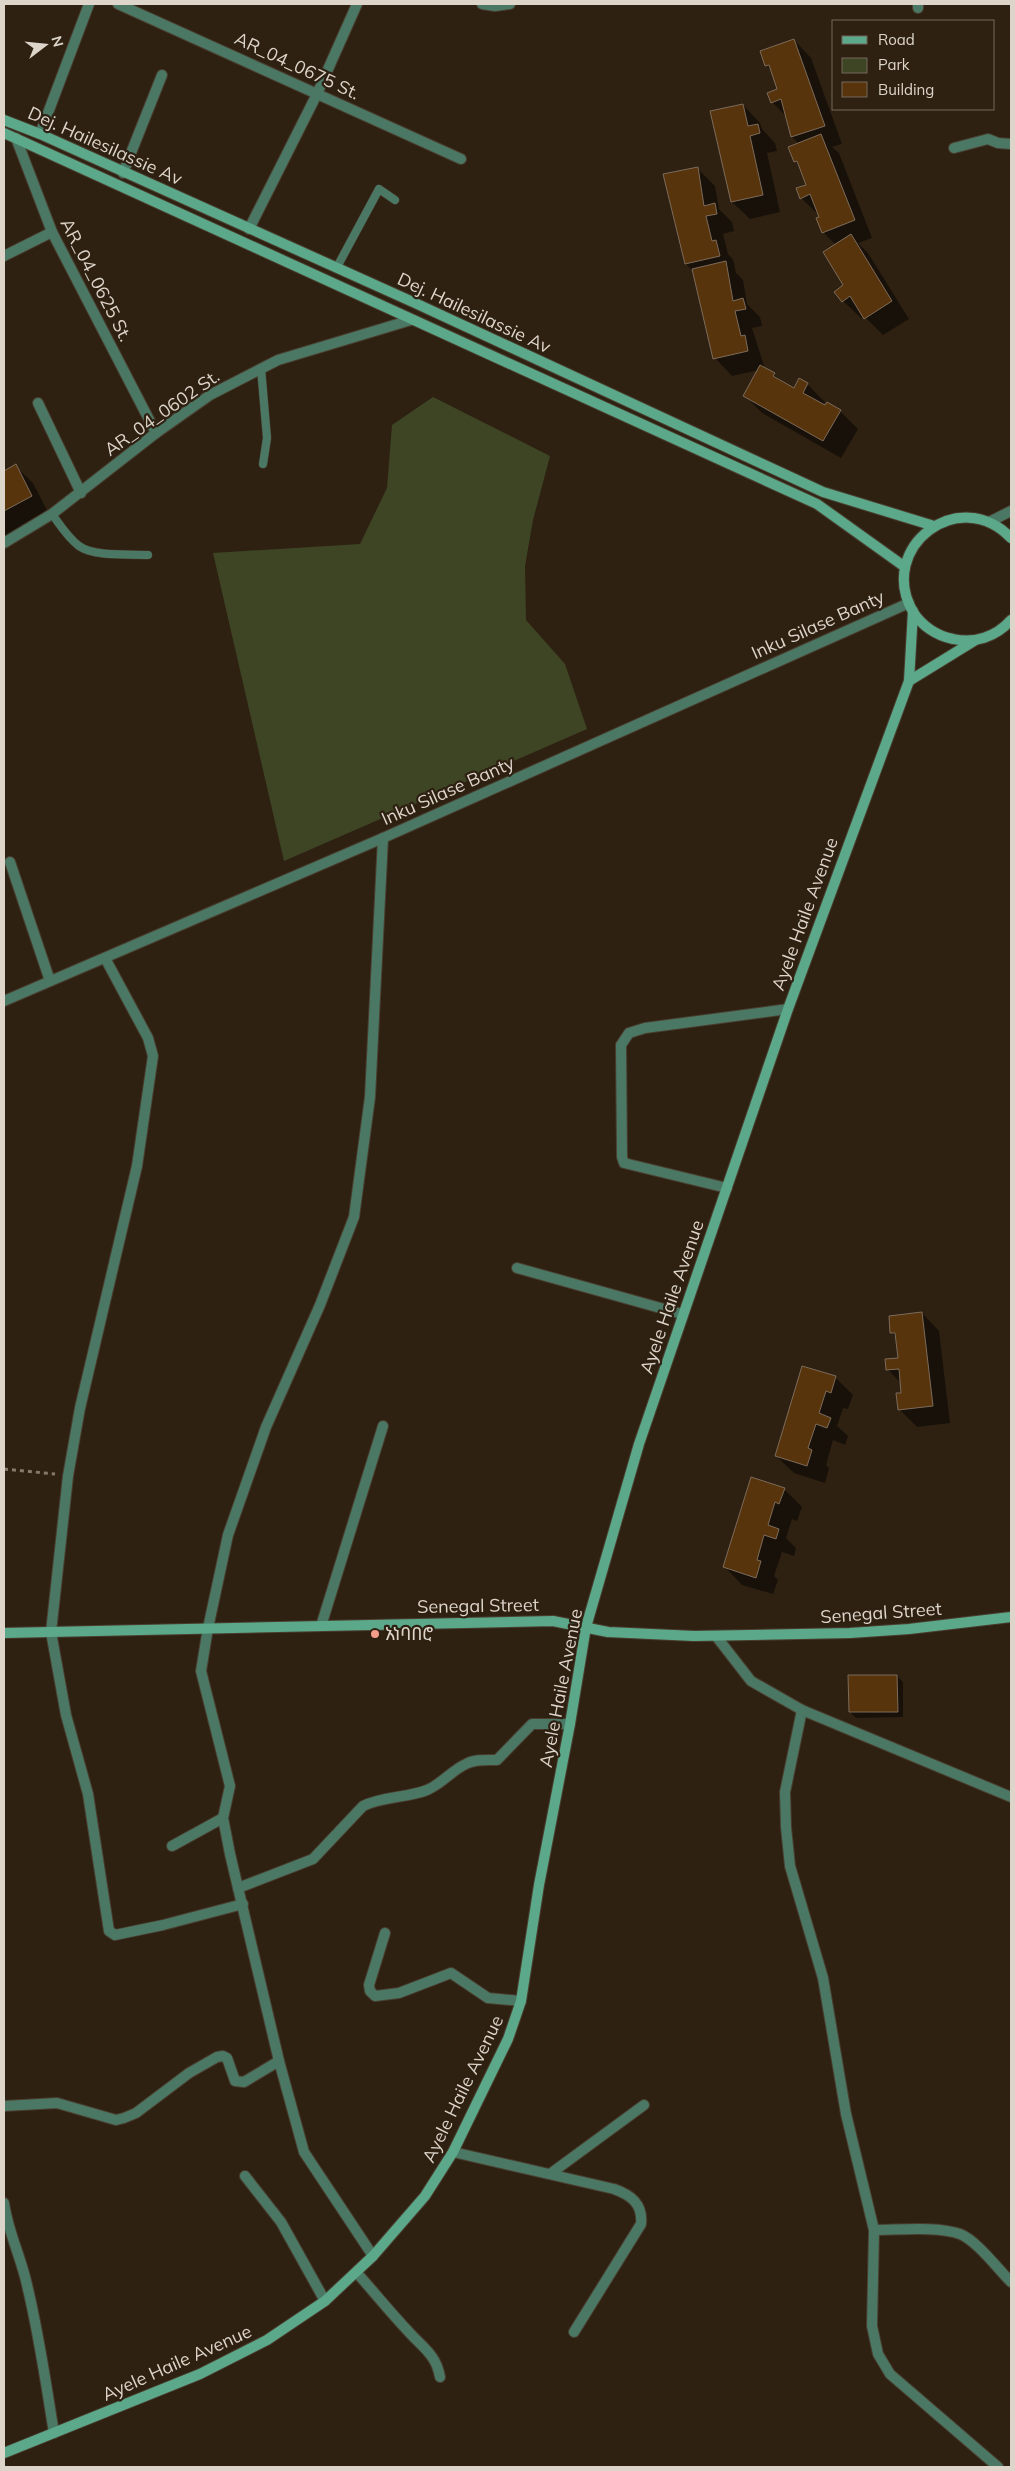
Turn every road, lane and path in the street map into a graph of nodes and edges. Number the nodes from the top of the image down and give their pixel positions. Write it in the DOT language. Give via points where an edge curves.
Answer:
graph roads {
  1 [pos="90,4"];
  2 [pos="118,4"];
  3 [pos="357,4"];
  4 [pos="482,4"];
  5 [pos="510,4"];
  6 [pos="162,75"];
  7 [pos="317,94"];
  8 [pos="4,120"];
  9 [pos="4,133"];
  10 [pos="40,134"];
  11 [pos="16,138"];
  12 [pos="1011,144"];
  13 [pos="954,148"];
  14 [pos="461,159"];
  15 [pos="123,173"];
  16 [pos="395,200"];
  17 [pos="249,229"];
  18 [pos="52,232"];
  19 [pos="4,256"];
  20 [pos="337,267"];
  21 [pos="411,320"];
  22 [pos="261,368"];
  23 [pos="38,403"];
  24 [pos="156,433"];
  25 [pos="263,464"];
  26 [pos="81,493"];
  27 [pos="1011,511"];
  28 [pos="52,514"];
  29 [pos="989,522"];
  30 [pos="934,526"];
  31 [pos="1011,538"];
  32 [pos="4,542"];
  33 [pos="148,555"];
  34 [pos="905,567"];
  35 [pos="908,606"];
  36 [pos="1011,620"];
  37 [pos="1000,630"];
  38 [pos="1011,632"];
  39 [pos="976,640"];
  40 [pos="909,681"];
  41 [pos="383,838"];
  42 [pos="10,862"];
  43 [pos="105,958"];
  44 [pos="50,981"];
  45 [pos="4,1001"];
  46 [pos="788,1009"];
  47 [pos="727,1188"];
  48 [pos="517,1268"];
  49 [pos="682,1314"];
  50 [pos="383,1426"];
  51 [pos="4,1469"];
  52 [pos="68,1476"];
  53 [pos="1011,1617"];
  54 [pos="321,1626"];
  55 [pos="586,1627"];
  56 [pos="208,1628"];
  57 [pos="51,1632"];
  58 [pos="4,1633"];
  59 [pos="716,1636"];
  60 [pos="802,1710"];
  61 [pos="570,1724"];
  62 [pos="1011,1797"];
  63 [pos="223,1818"];
  64 [pos="172,1846"];
  65 [pos="238,1888"];
  66 [pos="243,1904"];
  67 [pos="385,1933"];
  68 [pos="521,2001"];
  69 [pos="279,2061"];
  70 [pos="644,2105"];
  71 [pos="4,2106"];
  72 [pos="453,2152"];
  73 [pos="550,2174"];
  74 [pos="245,2176"];
  75 [pos="4,2203"];
  76 [pos="874,2230"];
  77 [pos="373,2256"];
  78 [pos="357,2273"];
  79 [pos="1011,2282"];
  80 [pos="325,2301"];
  81 [pos="574,2332"];
  82 [pos="440,2376"];
  83 [pos="54,2433"];
  84 [pos="4,2453"];
  85 [pos="998,2467"];
  1 -- 10 [label="street"];
  2 -- 7 [label="street, AR_04_0675 St."];
  3 -- 7 [label="street"];
  4 -- 5 [label="street"];
  6 -- 15 [label="street"];
  7 -- 14 [label="street, AR_04_0675 St."];
  7 -- 17 [label="street"];
  8 -- 10 [label="main road, Dej. Hailesilassie Av"];
  9 -- 11 [label="main road, Dej. Hailesilassie Av"];
  10 -- 15 [label="main road, Dej. Hailesilassie Av"];
  11 -- 18 [label="street, AR_04_0625 St."];
  11 -- 21 [label="main road, Dej. Hailesilassie Av"];
  12 -- 13 [label="street" via="988,139"];
  15 -- 17 [label="main road, Dej. Hailesilassie Av"];
  16 -- 20 [label="lane" via="379,190"];
  17 -- 20 [label="main road, Dej. Hailesilassie Av"];
  18 -- 19 [label="street"];
  18 -- 24 [label="street, AR_04_0625 St."];
  20 -- 30 [label="main road, Dej. Hailesilassie Av" via="823,492"];
  21 -- 22 [label="street, AR_04_0602 St."];
  21 -- 34 [label="main road, Dej. Hailesilassie Av" via="817,504"];
  22 -- 24 [label="street, AR_04_0602 St." via="210,395"];
  22 -- 25 [label="lane" via="267,438"];
  23 -- 26 [label="street"];
  24 -- 26 [label="street, AR_04_0602 St."];
  26 -- 28 [label="street, AR_04_0602 St."];
  27 -- 29 [label="street"];
  28 -- 32 [label="street, AR_04_0602 St."];
  28 -- 33 [label="lane" via="80,547 105,554"];
  29 -- 30 [label="main road" via="959,518"];
  29 -- 31 [label="main road"];
  30 -- 34 [label="main road" via="915,544"];
  34 -- 35 [label="main road"];
  35 -- 39 [label="main road" via="924,625 940,636"];
  35 -- 40 [label="main road, Ayele Haile Avenue"];
  35 -- 41 [label="street, Inku Silase Banty"];
  36 -- 37 [label="main road"];
  37 -- 38 [label="main road"];
  37 -- 39 [label="main road"];
  39 -- 40 [label="main road"];
  40 -- 46 [label="main road, Ayele Haile Avenue"];
  41 -- 43 [label="street, Inku Silase Banty"];
  41 -- 56 [label="street" via="370,1098 354,1217 320,1305 266,1427 228,1535"];
  42 -- 44 [label="street"];
  43 -- 44 [label="street, Inku Silase Banty"];
  43 -- 52 [label="street" via="148,1038 153,1056 137,1166 80,1408"];
  44 -- 45 [label="street, Inku Silase Banty"];
  46 -- 47 [label="main road, Ayele Haile Avenue"];
  46 -- 47 [label="street" via="645,1028 629,1033 621,1046 624,1163"];
  47 -- 49 [label="main road, Ayele Haile Avenue"];
  48 -- 49 [label="street"];
  49 -- 55 [label="main road, Ayele Haile Avenue" via="639,1444"];
  50 -- 54 [label="street"];
  51 -- 52 [label="path"];
  52 -- 57 [label="street"];
  53 -- 59 [label="main road, Senegal Street" via="850,1634"];
  54 -- 55 [label="main road, Senegal Street" via="553,1621"];
  54 -- 56 [label="main road, Senegal Street"];
  55 -- 59 [label="main road, Senegal Street" via="638,1635"];
  55 -- 61 [label="main road, Ayele Haile Avenue"];
  56 -- 57 [label="main road, Senegal Street"];
  56 -- 63 [label="street" via="201,1671 230,1786"];
  57 -- 58 [label="main road, Senegal Street"];
  57 -- 66 [label="street" via="66,1715 88,1794 109,1932 114,1935 163,1926"];
  59 -- 60 [label="street" via="750,1682"];
  60 -- 62 [label="street"];
  60 -- 76 [label="street" via="785,1792 790,1866 823,1978 846,2114"];
  61 -- 65 [label="street" via="532,1724 496,1760 465,1764 446,1780 414,1795 363,1806 313,1859"];
  61 -- 68 [label="main road, Ayele Haile Avenue"];
  63 -- 64 [label="street"];
  63 -- 65 [label="street"];
  65 -- 66 [label="street"];
  66 -- 69 [label="street"];
  67 -- 68 [label="street" via="369,1985 375,1996 399,1993 451,1973 488,1998"];
  68 -- 72 [label="main road, Ayele Haile Avenue" via="508,2039"];
  69 -- 71 [label="street" via="239,2083 227,2058 218,2057 189,2073 136,2113 116,2120 56,2103"];
  69 -- 77 [label="street" via="308,2161"];
  70 -- 73 [label="street"];
  72 -- 73 [label="street"];
  72 -- 77 [label="main road, Ayele Haile Avenue" via="425,2196"];
  73 -- 81 [label="street" via="626,2193 637,2202 642,2214 641,2224"];
  74 -- 80 [label="street" via="281,2222"];
  75 -- 83 [label="street" via="6,2221 27,2282"];
  76 -- 79 [label="street" via="926,2229 960,2234"];
  76 -- 85 [label="street" via="872,2326 878,2354 890,2374"];
  77 -- 78 [label="main road, Ayele Haile Avenue"];
  78 -- 80 [label="main road, Ayele Haile Avenue"];
  78 -- 82 [label="street" via="428,2350 438,2365"];
  80 -- 83 [label="main road, Ayele Haile Avenue" via="267,2340 216,2366"];
  83 -- 84 [label="main road, Ayele Haile Avenue"];
}
